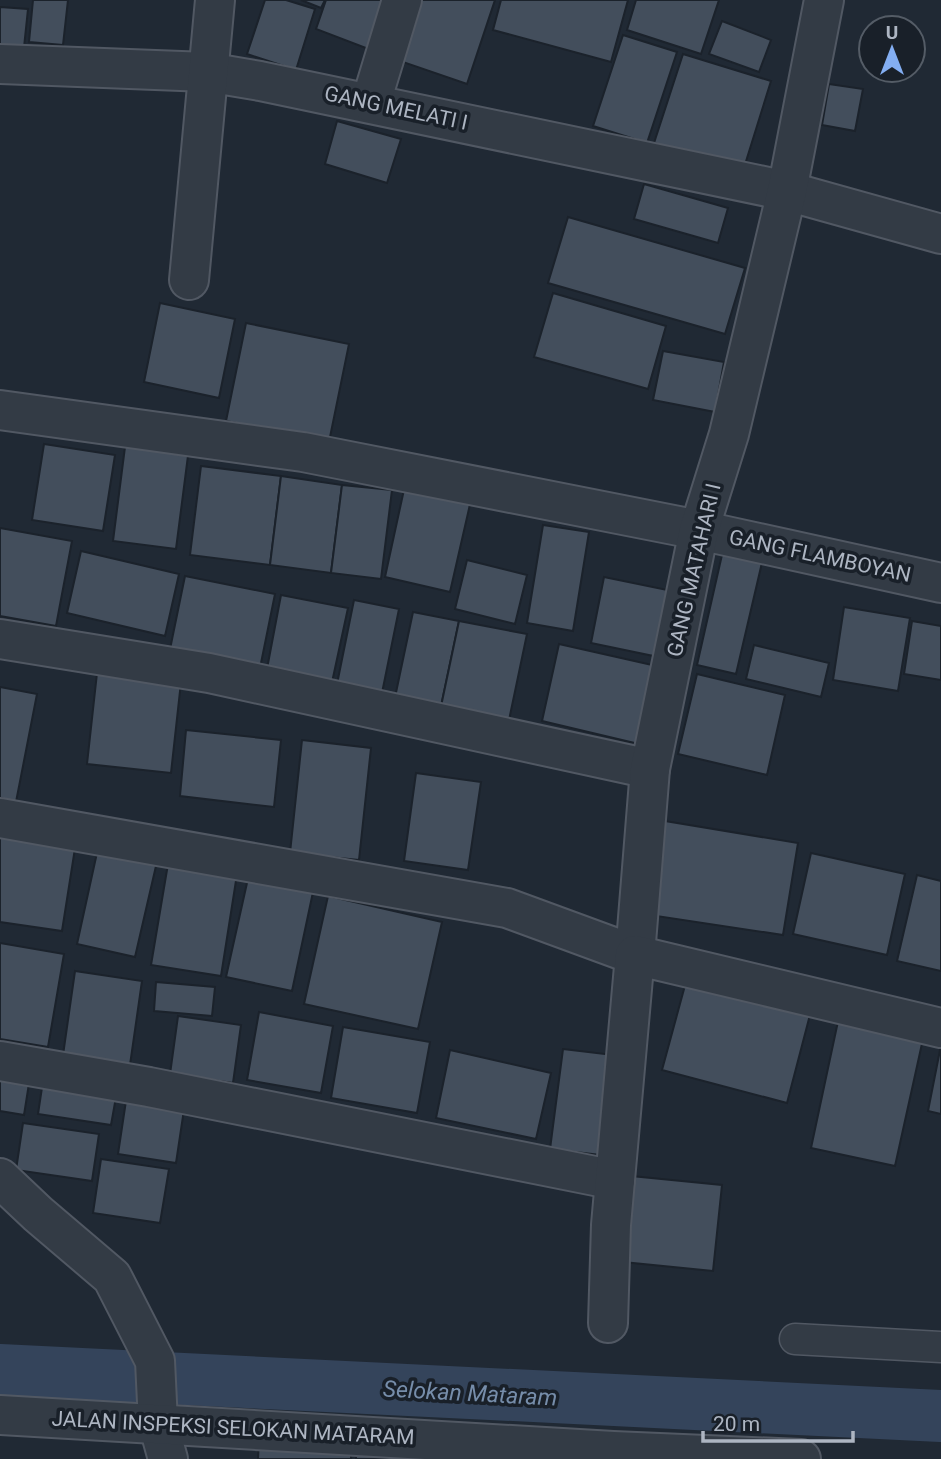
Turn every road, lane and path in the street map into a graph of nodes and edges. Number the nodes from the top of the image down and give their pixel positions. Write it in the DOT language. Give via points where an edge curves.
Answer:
graph roads {
  1 [pos="215,0"];
  2 [pos="402,0"];
  3 [pos="824,0"];
  4 [pos="0,64"];
  5 [pos="207,72"];
  6 [pos="372,102"];
  7 [pos="787,191"];
  8 [pos="941,234"];
  9 [pos="189,280"];
  10 [pos="0,410"];
  11 [pos="699,530"];
  12 [pos="941,583"];
  13 [pos="0,639"];
  14 [pos="650,769"];
  15 [pos="0,818"];
  16 [pos="635,956"];
  17 [pos="941,1028"];
  18 [pos="0,1061"];
  19 [pos="0,1178"];
  20 [pos="615,1180"];
  21 [pos="608,1324"];
  22 [pos="795,1339"];
  23 [pos="941,1347"];
  24 [pos="0,1415"];
  25 [pos="157,1415"];
  26 [pos="168,1459"];
  27 [pos="801,1459"];
  1 -- 5 [label="street"];
  2 -- 6 [label="street"];
  3 -- 7 [label="street, GANG MATAHARI I"];
  4 -- 5 [label="street, GANG MELATI I"];
  5 -- 6 [label="street, GANG MELATI I"];
  5 -- 9 [label="street"];
  6 -- 7 [label="street, GANG MELATI I"];
  7 -- 8 [label="street, GANG MELATI I"];
  7 -- 11 [label="street, GANG MATAHARI I" via="729,433"];
  10 -- 11 [label="street, GANG FLAMBOYAN" via="303,452"];
  11 -- 12 [label="street, GANG FLAMBOYAN"];
  11 -- 14 [label="street, GANG MATAHARI I"];
  13 -- 14 [label="street" via="209,673"];
  14 -- 16 [label="street, GANG MATAHARI I"];
  15 -- 16 [label="street" via="507,908"];
  16 -- 17 [label="street"];
  16 -- 20 [label="street, GANG MATAHARI I"];
  18 -- 20 [label="street"];
  19 -- 25 [label="street" via="112,1277 155,1361"];
  20 -- 21 [label="street, GANG MATAHARI I"];
  22 -- 23 [label="lane"];
  24 -- 25 [label="street, JALAN INSPEKSI SELOKAN MATARAM"];
  25 -- 26 [label="street"];
  25 -- 27 [label="street, JALAN INSPEKSI SELOKAN MATARAM" via="612,1451"];
}
